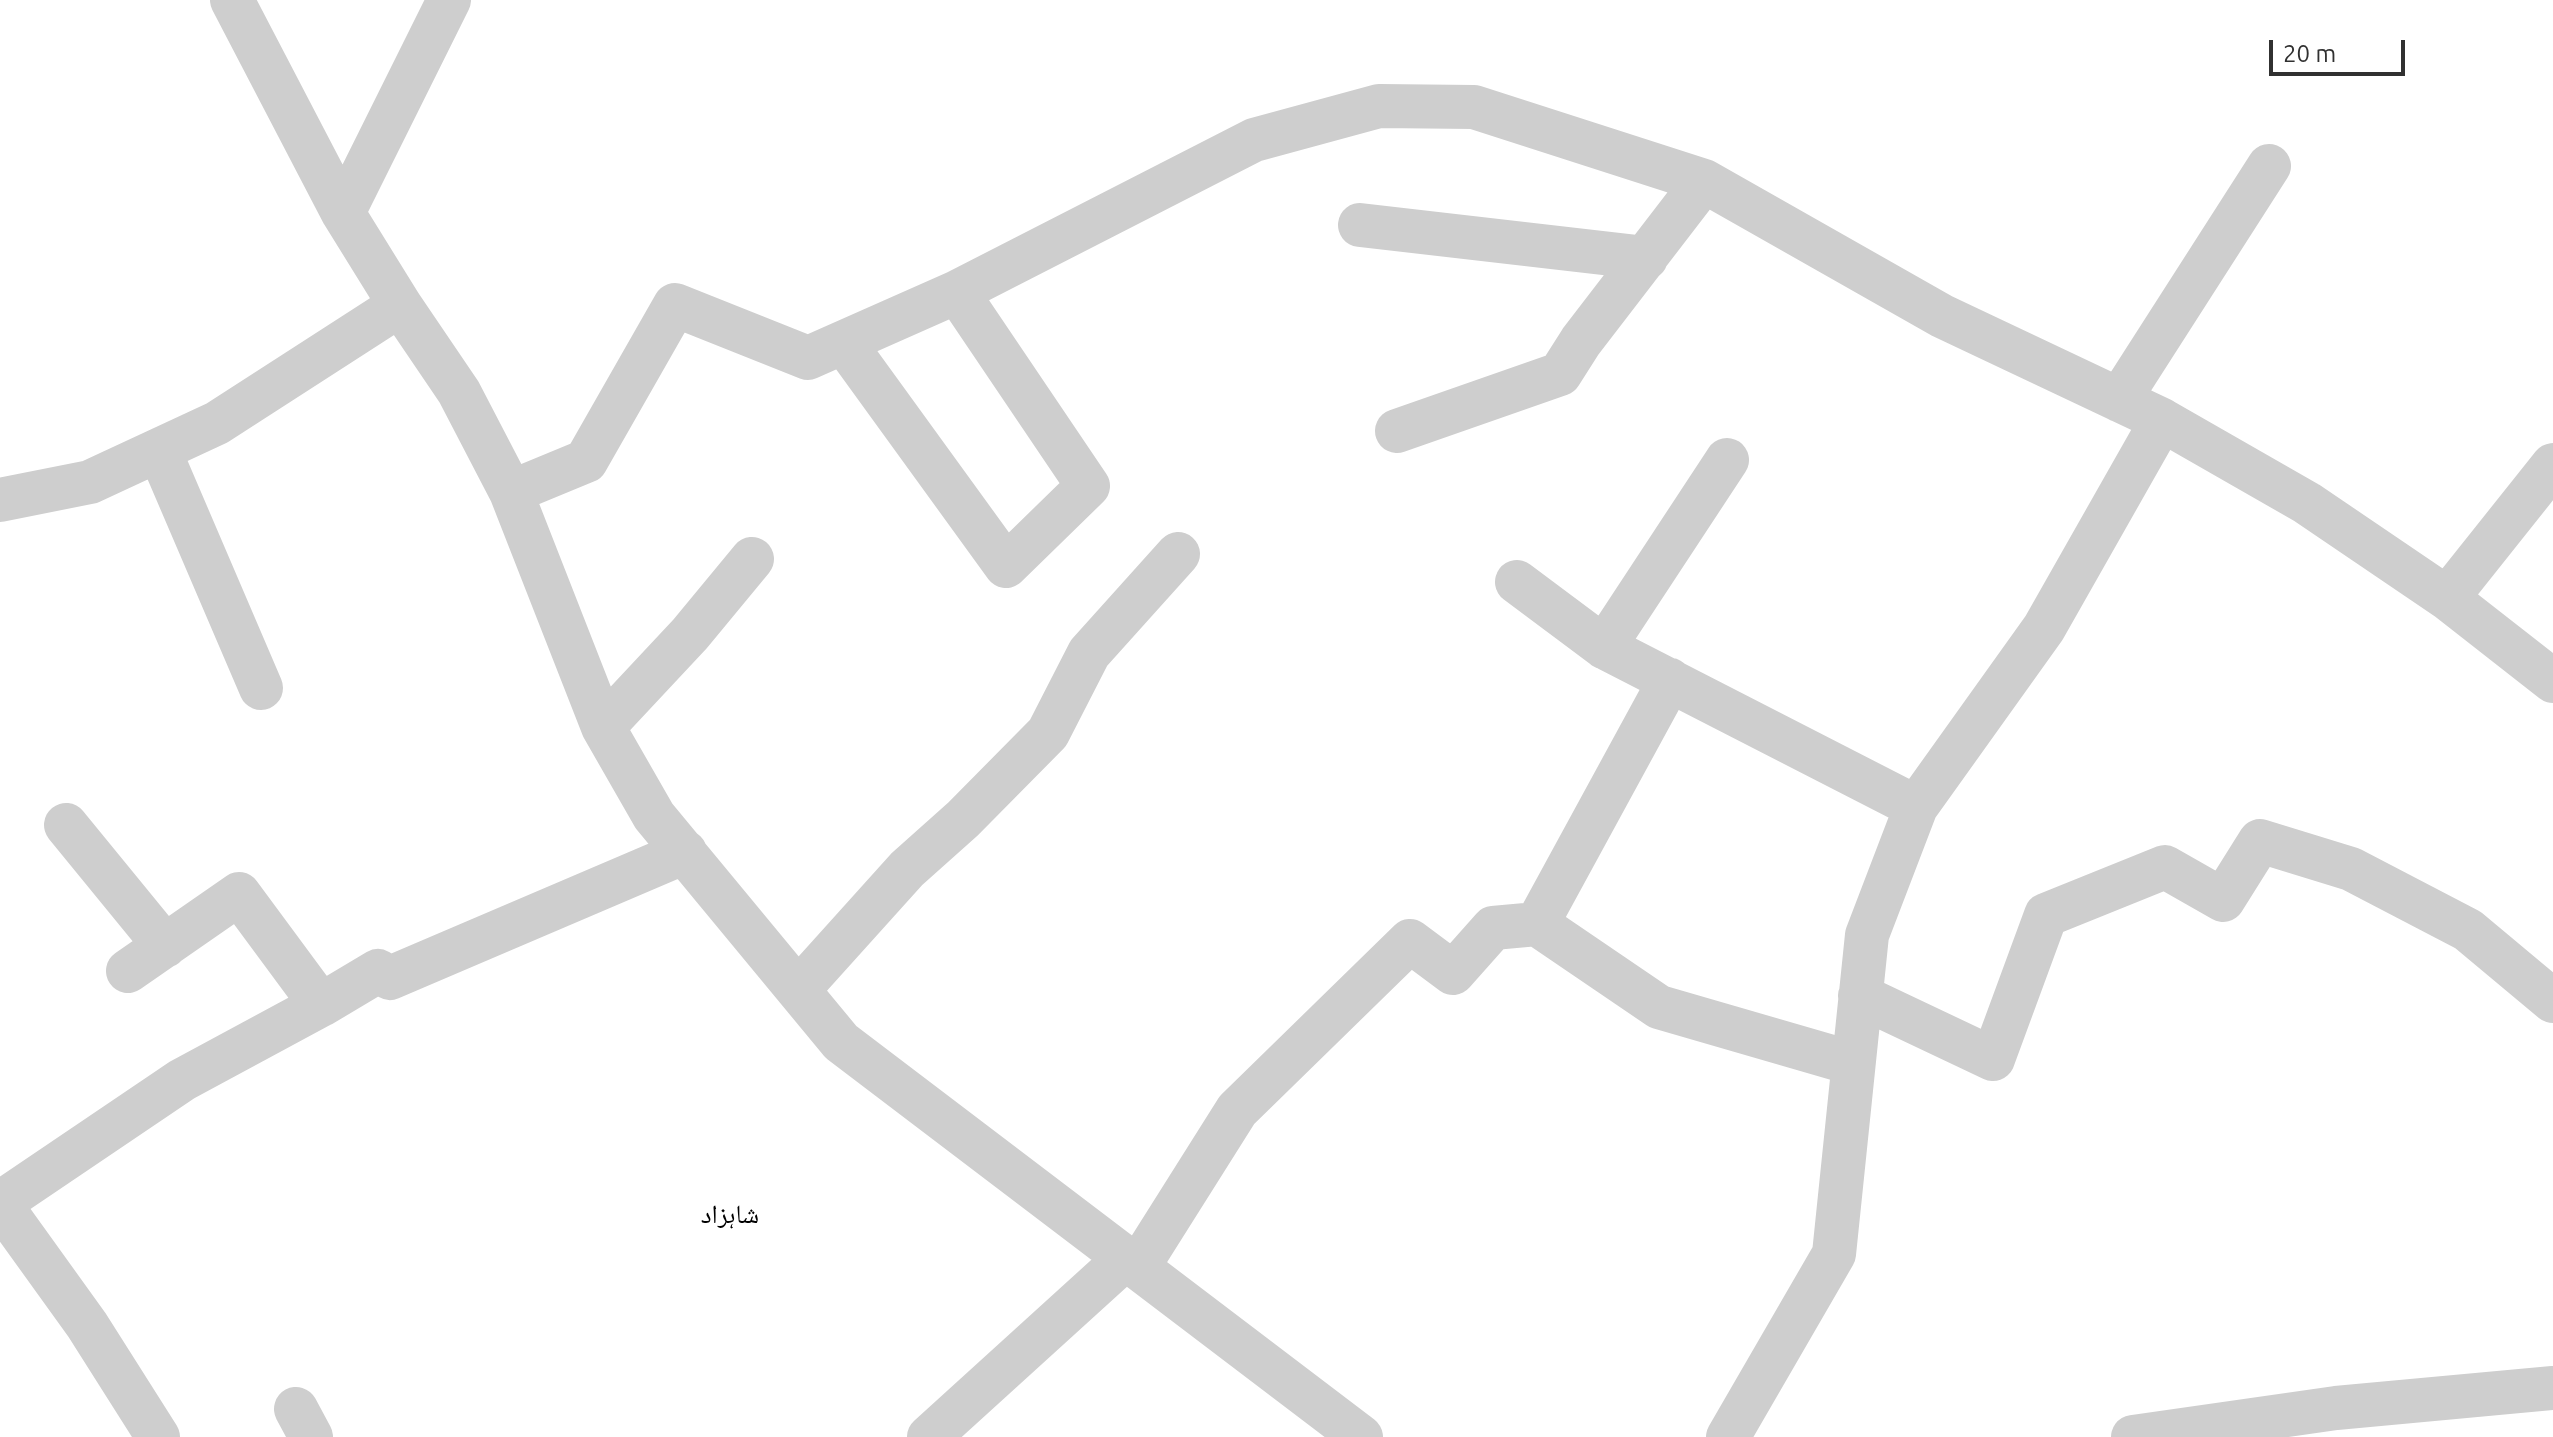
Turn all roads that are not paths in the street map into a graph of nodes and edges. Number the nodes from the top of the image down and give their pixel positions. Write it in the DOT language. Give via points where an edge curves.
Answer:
graph roads {
  1 [pos="232,0"];
  2 [pos="449,0"];
  3 [pos="2269,166"];
  4 [pos="1704,181"];
  5 [pos="343,213"];
  6 [pos="1360,225"];
  7 [pos="1646,258"];
  8 [pos="957,292"];
  9 [pos="400,305"];
  10 [pos="845,344"];
  11 [pos="2119,400"];
  12 [pos="2162,420"];
  13 [pos="1397,431"];
  14 [pos="159,450"];
  15 [pos="1727,460"];
  16 [pos="2553,465"];
  17 [pos="511,492"];
  18 [pos="0,500"];
  19 [pos="1178,554"];
  20 [pos="752,559"];
  21 [pos="1517,582"];
  22 [pos="2447,598"];
  23 [pos="1604,647"];
  24 [pos="1670,680"];
  25 [pos="2553,681"];
  26 [pos="261,688"];
  27 [pos="603,727"];
  28 [pos="1916,807"];
  29 [pos="66,825"];
  30 [pos="685,852"];
  31 [pos="1537,924"];
  32 [pos="165,946"];
  33 [pos="128,971"];
  34 [pos="798,990"];
  35 [pos="1860,996"];
  36 [pos="2553,1001"];
  37 [pos="321,1005"];
  38 [pos="1852,1063"];
  39 [pos="0,1203"];
  40 [pos="1132,1262"];
  41 [pos="2553,1388"];
  42 [pos="158,1437"];
  43 [pos="929,1437"];
  44 [pos="1361,1437"];
  45 [pos="1728,1437"];
  46 [pos="2133,1437"];
  1 -- 5 [label="street"];
  2 -- 5 [label="street"];
  3 -- 11 [label="street"];
  4 -- 7 [label="street"];
  4 -- 8 [label="street" via="1474,107 1379,106 1254,140"];
  4 -- 11 [label="street" via="1942,316"];
  5 -- 9 [label="street"];
  6 -- 7 [label="street"];
  7 -- 13 [label="street" via="1560,374"];
  8 -- 10 [label="street"];
  8 -- 10 [label="street" via="1088,486 1006,566"];
  9 -- 14 [label="street" via="217,423"];
  9 -- 17 [label="street" via="459,392"];
  10 -- 17 [label="street" via="808,358 675,305 586,461"];
  11 -- 12 [label="street"];
  12 -- 22 [label="street" via="2307,503"];
  12 -- 28 [label="street" via="2044,628"];
  14 -- 18 [label="street" via="90,482"];
  14 -- 26 [label="street"];
  15 -- 23 [label="street"];
  16 -- 22 [label="street"];
  17 -- 27 [label="street"];
  19 -- 34 [label="street" via="1089,653 1048,733 907,869"];
  20 -- 27 [label="street"];
  21 -- 23 [label="street"];
  22 -- 25 [label="street"];
  23 -- 24 [label="street"];
  24 -- 28 [label="street"];
  24 -- 31 [label="street"];
  27 -- 30 [label="street" via="654,816"];
  28 -- 35 [label="street" via="1867,935"];
  29 -- 32 [label="street"];
  30 -- 34 [label="street"];
  30 -- 37 [label="street" via="390,978 378,971"];
  31 -- 38 [label="street" via="1659,1007"];
  31 -- 40 [label="street" via="1493,928 1453,973 1410,941 1237,1110"];
  32 -- 33 [label="street"];
  32 -- 37 [label="street" via="239,894"];
  34 -- 40 [label="street" via="841,1042"];
  35 -- 36 [label="street" via="1993,1059 2046,915 2165,867 2223,900 2260,841 2351,869 2468,930"];
  35 -- 38 [label="street"];
  37 -- 39 [label="street" via="182,1080"];
  38 -- 45 [label="street" via="1834,1254"];
  39 -- 42 [label="street"];
  40 -- 43 [label="street"];
  40 -- 44 [label="street"];
  41 -- 46 [label="street" via="2336,1408"];
}
